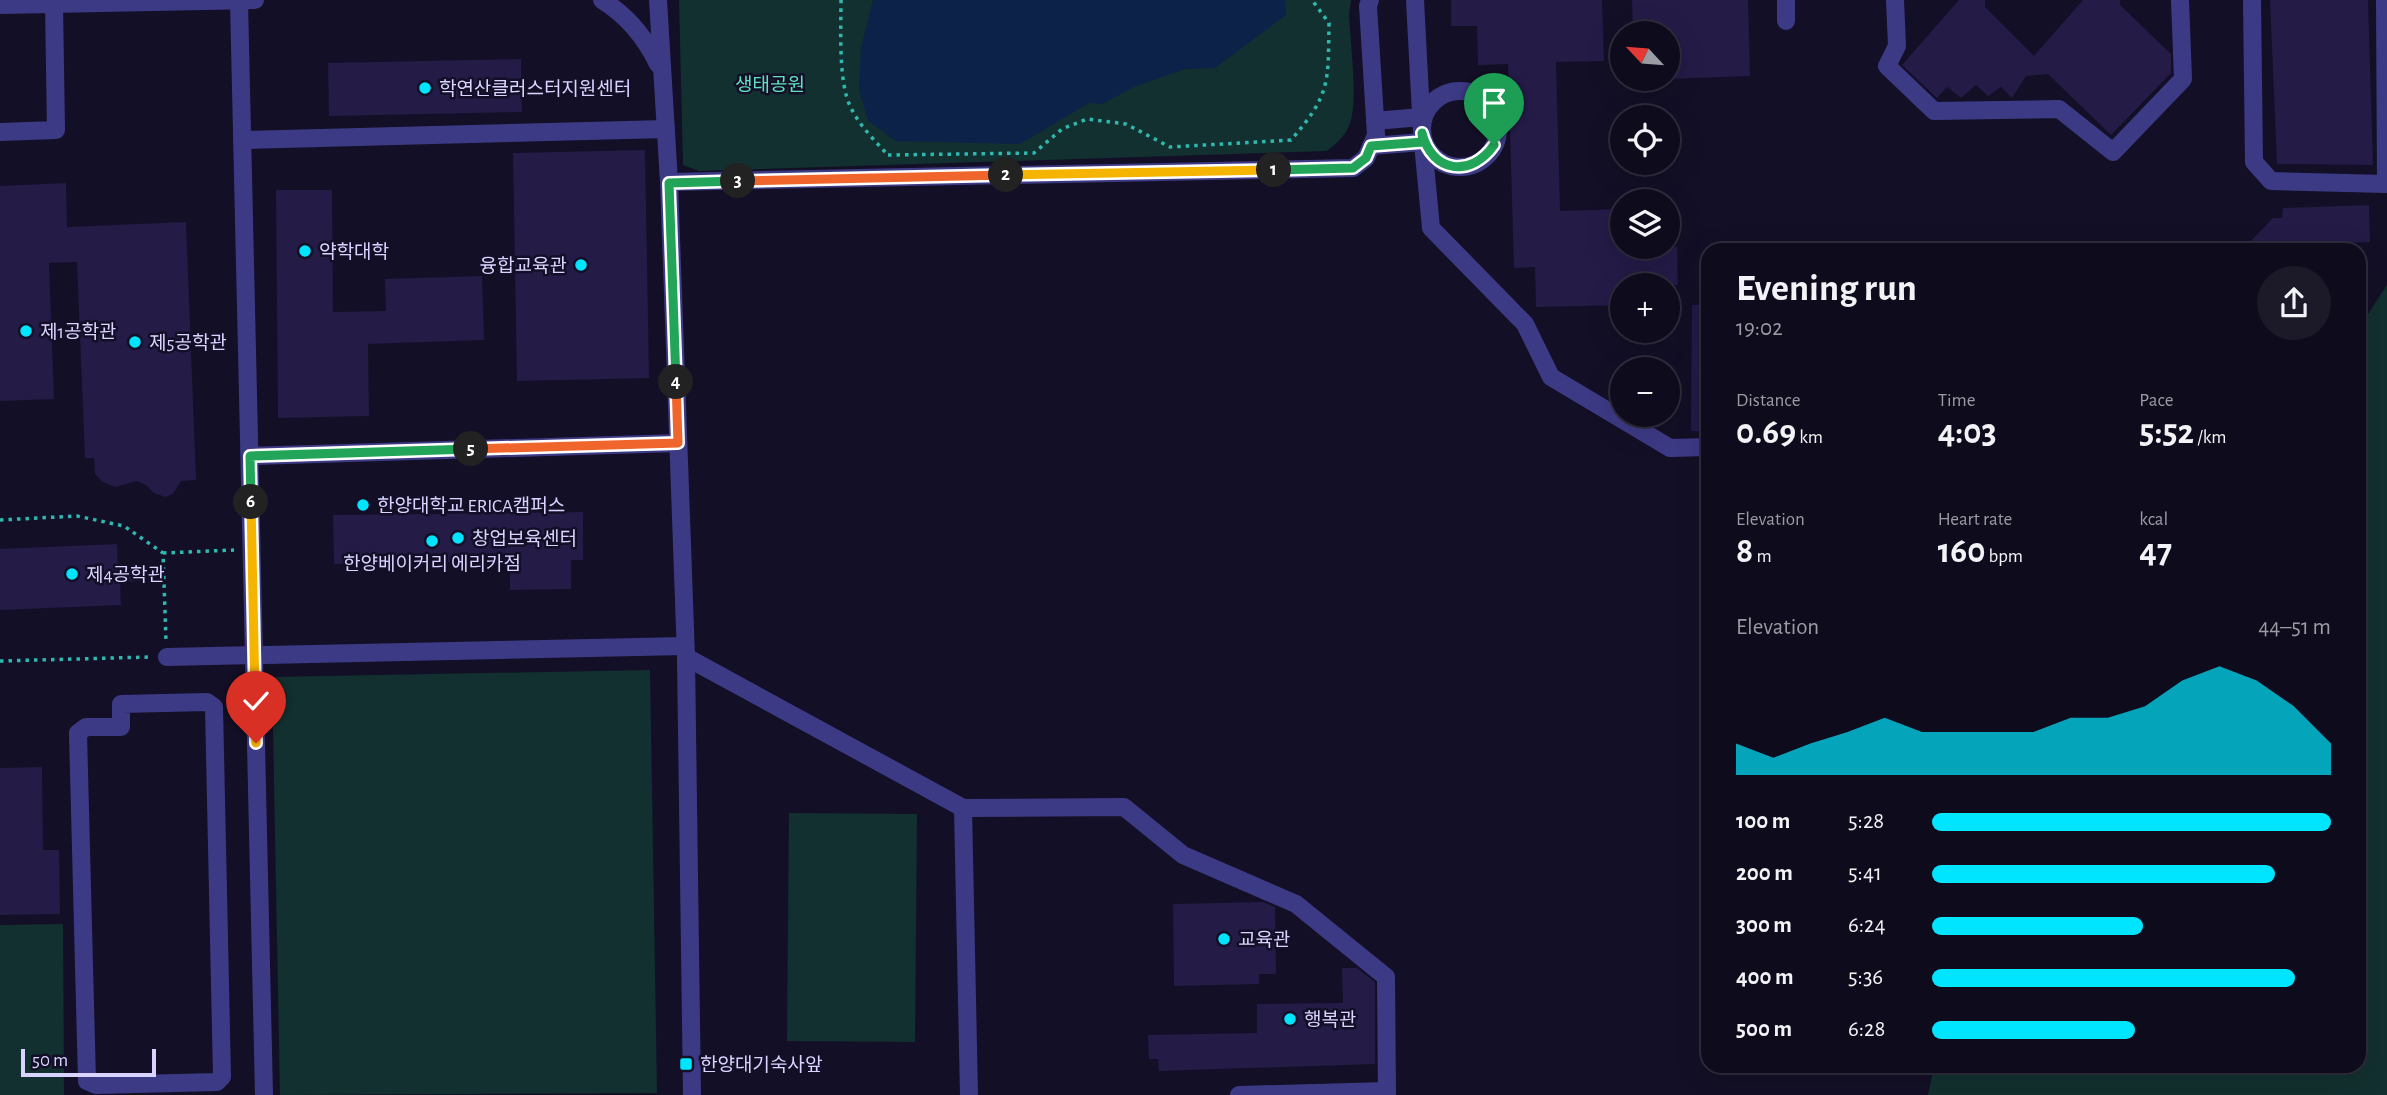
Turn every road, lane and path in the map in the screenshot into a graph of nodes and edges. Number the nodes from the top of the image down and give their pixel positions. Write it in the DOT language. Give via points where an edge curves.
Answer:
graph roads {
  1 [pos="255,0"];
  2 [pos="602,0"];
  3 [pos="658,0"];
  4 [pos="841,0"];
  5 [pos="1312,0"];
  6 [pos="1370,0"];
  7 [pos="1415,0"];
  8 [pos="1786,0"];
  9 [pos="1895,0"];
  10 [pos="2180,0"];
  11 [pos="2252,0"];
  12 [pos="2385,0"];
  13 [pos="239,1"];
  14 [pos="54,4"];
  15 [pos="0,5"];
  16 [pos="1786,21"];
  17 [pos="662,73"];
  18 [pos="1375,121"];
  19 [pos="666,130"];
  20 [pos="0,131"];
  21 [pos="1422,131"];
  22 [pos="242,139"];
  23 [pos="1371,146"];
  24 [pos="669,183"];
  25 [pos="678,443"];
  26 [pos="1701,447"];
  27 [pos="250,456"];
  28 [pos="0,520"];
  29 [pos="252,550"];
  30 [pos="163,553"];
  31 [pos="686,651"];
  32 [pos="254,655"];
  33 [pos="167,657"];
  34 [pos="0,661"];
  35 [pos="963,808"];
  36 [pos="222,1077"];
  37 [pos="1387,1093"];
  38 [pos="1286,1094"];
  39 [pos="264,1095"];
  40 [pos="692,1095"];
  41 [pos="969,1095"];
  42 [pos="1239,1095"];
  1 -- 13 [label="lane"];
  2 -- 17 [label="lane" via="645,37"];
  3 -- 17 [label="lane"];
  4 -- 5 [label="path" via="846,94 851,109 888,155 1034,153 1062,128 1087,119 1126,124 1170,146 1291,139 1314,113 1326,86 1329,23"];
  6 -- 18 [label="lane"];
  7 -- 21 [label="lane"];
  8 -- 16 [label="lane"];
  9 -- 10 [label="lane" via="1897,46 1887,66 1934,111 2059,109 2113,152 2183,79"];
  11 -- 12 [label="lane" via="2254,162 2271,181 2386,184"];
  13 -- 14 [label="lane"];
  13 -- 22 [label="lane"];
  14 -- 15 [label="lane"];
  14 -- 20 [label="lane" via="56,130"];
  17 -- 19 [label="lane"];
  18 -- 21 [label="lane"];
  18 -- 23 [label="lane"];
  19 -- 22 [label="lane"];
  19 -- 24 [label="lane"];
  21 -- 21 [label="lane" via="1432,155 1453,167 1466,167 1478,163 1494,145 1497,120 1483,100 1459,92 1436,100 1428,109"];
  21 -- 23 [label="lane"];
  21 -- 26 [label="lane" via="1430,228 1525,324 1551,377 1670,448"];
  22 -- 27 [label="lane"];
  23 -- 24 [label="lane" via="1366,158 1353,168"];
  24 -- 25 [label="lane"];
  25 -- 27 [label="lane"];
  25 -- 31 [label="lane"];
  27 -- 29 [label="lane"];
  28 -- 30 [label="path" via="77,516 124,526"];
  29 -- 30 [label="path"];
  29 -- 32 [label="lane"];
  30 -- 33 [label="path"];
  31 -- 32 [label="lane"];
  31 -- 35 [label="lane"];
  31 -- 40 [label="lane"];
  32 -- 33 [label="lane"];
  32 -- 39 [label="lane"];
  33 -- 34 [label="path"];
  35 -- 37 [label="lane" via="1124,807 1183,855 1296,904 1386,977"];
  35 -- 41 [label="lane"];
  36 -- 36 [label="lane" via="214,707 207,702 121,704 121,727 86,727 78,733 87,1081 96,1085 217,1082"];
  37 -- 38 [label="lane"];
  38 -- 42 [label="lane"];
}
